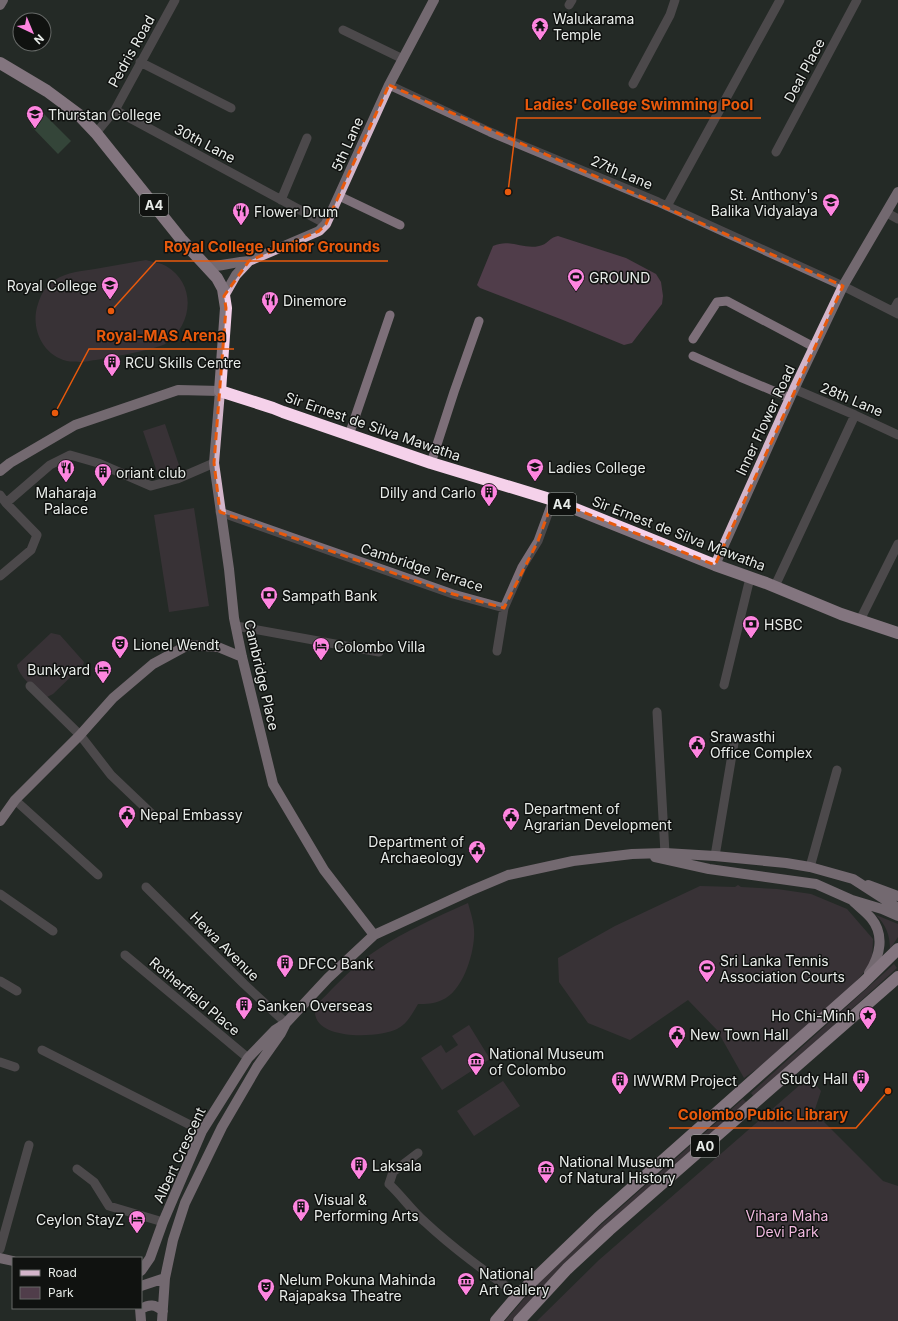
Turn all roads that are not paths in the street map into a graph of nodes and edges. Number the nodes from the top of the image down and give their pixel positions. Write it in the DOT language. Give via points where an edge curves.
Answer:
graph roads {
  1 [pos="3,0"];
  2 [pos="175,0"];
  3 [pos="434,0"];
  4 [pos="675,0"];
  5 [pos="780,0"];
  6 [pos="857,0"];
  7 [pos="0,5"];
  8 [pos="343,30"];
  9 [pos="403,59"];
  10 [pos="140,62"];
  11 [pos="0,63"];
  12 [pos="634,84"];
  13 [pos="389,85"];
  14 [pos="231,108"];
  15 [pos="115,110"];
  16 [pos="96,133"];
  17 [pos="308,138"];
  18 [pos="776,152"];
  19 [pos="898,192"];
  20 [pos="338,196"];
  21 [pos="281,200"];
  22 [pos="668,206"];
  23 [pos="886,213"];
  24 [pos="898,219"];
  25 [pos="326,224"];
  26 [pos="400,225"];
  27 [pos="249,261"];
  28 [pos="207,267"];
  29 [pos="843,286"];
  30 [pos="224,296"];
  31 [pos="898,302"];
  32 [pos="896,313"];
  33 [pos="390,315"];
  34 [pos="479,321"];
  35 [pos="693,339"];
  36 [pos="814,347"];
  37 [pos="693,356"];
  38 [pos="220,391"];
  39 [pos="792,394"];
  40 [pos="855,415"];
  41 [pos="349,435"];
  42 [pos="898,435"];
  43 [pos="214,463"];
  44 [pos="431,463"];
  45 [pos="0,471"];
  46 [pos="0,495"];
  47 [pos="552,500"];
  48 [pos="6,503"];
  49 [pos="220,512"];
  50 [pos="898,544"];
  51 [pos="714,566"];
  52 [pos="0,576"];
  53 [pos="750,578"];
  54 [pos="775,586"];
  55 [pos="504,608"];
  56 [pos="860,620"];
  57 [pos="236,626"];
  58 [pos="898,633"];
  59 [pos="497,651"];
  60 [pos="379,652"];
  61 [pos="242,657"];
  62 [pos="724,684"];
  63 [pos="30,686"];
  64 [pos="657,712"];
  65 [pos="80,735"];
  66 [pos="734,737"];
  67 [pos="837,770"];
  68 [pos="15,800"];
  69 [pos="154,816"];
  70 [pos="0,821"];
  71 [pos="665,853"];
  72 [pos="643,854"];
  73 [pos="715,856"];
  74 [pos="810,867"];
  75 [pos="98,875"];
  76 [pos="853,879"];
  77 [pos="146,887"];
  78 [pos="0,894"];
  79 [pos="898,896"];
  80 [pos="852,900"];
  81 [pos="898,908"];
  82 [pos="898,916"];
  83 [pos="53,931"];
  84 [pos="374,935"];
  85 [pos="898,949"];
  86 [pos="125,955"];
  87 [pos="898,976"];
  88 [pos="0,981"];
  89 [pos="863,983"];
  90 [pos="17,991"];
  91 [pos="286,1023"];
  92 [pos="42,1050"];
  93 [pos="248,1058"];
  94 [pos="0,1062"];
  95 [pos="15,1068"];
  96 [pos="202,1131"];
  97 [pos="29,1145"];
  98 [pos="194,1151"];
  99 [pos="418,1153"];
  100 [pos="77,1169"];
  101 [pos="201,1171"];
  102 [pos="163,1222"];
  103 [pos="0,1249"];
  104 [pos="0,1258"];
  105 [pos="12,1261"];
  106 [pos="142,1269"];
  107 [pos="165,1278"];
  108 [pos="142,1286"];
  109 [pos="518,1295"];
  110 [pos="142,1308"];
  111 [pos="140,1309"];
  112 [pos="162,1316"];
  113 [pos="141,1321"];
  114 [pos="496,1321"];
  115 [pos="519,1321"];
  1 -- 7 [label="main road"];
  2 -- 10 [label="street, Pedris Road"];
  3 -- 9 [label="main road, 5th Lane"];
  4 -- 12 [label="street" via="670,15"];
  5 -- 22 [label="street"];
  6 -- 18 [label="street, Deal Place"];
  8 -- 9 [label="street"];
  9 -- 13 [label="main road, 5th Lane"];
  10 -- 14 [label="street"];
  10 -- 15 [label="street, Pedris Road"];
  11 -- 16 [label="highway, A4" via="47,91 78,114"];
  13 -- 20 [label="main road, 5th Lane"];
  13 -- 22 [label="street, 27th Lane" via="490,132"];
  15 -- 16 [label="street, Pedris Road"];
  15 -- 21 [label="street, 30th Lane"];
  16 -- 28 [label="highway, A4" via="181,239"];
  17 -- 21 [label="street"];
  19 -- 23 [label="main road, Inner Flower Road"];
  20 -- 25 [label="main road, 5th Lane"];
  20 -- 26 [label="street"];
  21 -- 25 [label="street, 30th Lane"];
  22 -- 29 [label="street, 27th Lane"];
  23 -- 24 [label="street"];
  23 -- 29 [label="main road, Inner Flower Road"];
  25 -- 27 [label="main road" via="319,231"];
  27 -- 28 [label="main road"];
  27 -- 30 [label="main road" via="236,275"];
  28 -- 30 [label="highway, A4" via="217,278"];
  29 -- 32 [label="street, 27th Lane"];
  29 -- 36 [label="main road, Inner Flower Road"];
  30 -- 38 [label="highway, A4" via="226,308"];
  31 -- 32 [label="street"];
  33 -- 41 [label="street"];
  34 -- 44 [label="street"];
  35 -- 36 [label="street" via="717,302 727,301"];
  36 -- 39 [label="main road, Inner Flower Road"];
  37 -- 39 [label="street, 28th Lane" via="740,377"];
  38 -- 41 [label="highway, Sir Ernest de Silva Mawatha / A4"];
  38 -- 43 [label="main road, Cambridge Place"];
  38 -- 45 [label="main road" via="178,390 75,425"];
  39 -- 40 [label="street, 28th Lane"];
  39 -- 51 [label="main road, Inner Flower Road"];
  40 -- 42 [label="street, 28th Lane"];
  40 -- 54 [label="street"];
  41 -- 44 [label="highway, Sir Ernest de Silva Mawatha / A4"];
  43 -- 48 [label="street" via="177,479 151,486 98,463 70,455 50,465"];
  43 -- 49 [label="main road, Cambridge Place"];
  44 -- 47 [label="highway, Sir Ernest de Silva Mawatha / A4"];
  46 -- 48 [label="street"];
  47 -- 51 [label="highway, Sir Ernest de Silva Mawatha / A4"];
  47 -- 55 [label="street" via="538,541 522,567"];
  48 -- 52 [label="street" via="37,535 32,550"];
  49 -- 55 [label="street, Cambridge Terrace" via="453,594"];
  49 -- 57 [label="main road, Cambridge Place"];
  50 -- 56 [label="street"];
  51 -- 53 [label="highway, Sir Ernest de Silva Mawatha / A4"];
  53 -- 54 [label="highway, Sir Ernest de Silva Mawatha / A4"];
  53 -- 62 [label="street"];
  54 -- 56 [label="highway, Sir Ernest de Silva Mawatha / A4"];
  55 -- 59 [label="street"];
  56 -- 58 [label="highway, Sir Ernest de Silva Mawatha / A4"];
  57 -- 60 [label="street"];
  57 -- 61 [label="main road, Cambridge Place"];
  61 -- 65 [label="main road" via="218,647 188,645 153,664 113,698"];
  61 -- 84 [label="main road, Cambridge Place" via="273,784 324,870"];
  63 -- 65 [label="street"];
  64 -- 71 [label="street"];
  65 -- 68 [label="main road"];
  65 -- 69 [label="street" via="111,775"];
  66 -- 73 [label="street"];
  67 -- 74 [label="street"];
  68 -- 70 [label="main road"];
  68 -- 75 [label="street"];
  71 -- 72 [label="main road, Albert Crescent"];
  71 -- 73 [label="main road, Albert Crescent"];
  72 -- 80 [label="main road" via="709,869 816,884"];
  72 -- 84 [label="main road, Albert Crescent" via="573,861 508,875"];
  73 -- 74 [label="main road, Albert Crescent"];
  74 -- 76 [label="main road, Albert Crescent"];
  76 -- 79 [label="main road"];
  76 -- 81 [label="main road"];
  77 -- 91 [label="street, Hewa Avenue"];
  78 -- 83 [label="street"];
  80 -- 82 [label="main road"];
  80 -- 89 [label="main road" via="871,919 879,936 880,945 876,962"];
  84 -- 91 [label="main road, Albert Crescent" via="328,978"];
  85 -- 89 [label="highway, A0"];
  86 -- 93 [label="street, Rotherfield Place"];
  87 -- 115 [label="highway, A0" via="566,1269"];
  88 -- 90 [label="street"];
  89 -- 109 [label="highway, A0" via="598,1218"];
  91 -- 93 [label="main road, Albert Crescent" via="275,1030"];
  91 -- 101 [label="main road, Albert Crescent" via="222,1127"];
  92 -- 96 [label="street"];
  93 -- 96 [label="main road, Albert Crescent"];
  94 -- 95 [label="street"];
  96 -- 98 [label="main road, Albert Crescent"];
  97 -- 103 [label="street"];
  98 -- 101 [label="main road"];
  98 -- 102 [label="main road, Albert Crescent"];
  99 -- 109 [label="street" via="393,1172 389,1184 424,1222"];
  100 -- 102 [label="street" via="94,1182 109,1206"];
  101 -- 107 [label="main road, Albert Crescent" via="185,1203 173,1240"];
  102 -- 106 [label="main road, Albert Crescent" via="150,1258"];
  104 -- 105 [label="main road"];
  107 -- 108 [label="main road"];
  107 -- 112 [label="main road, Albert Crescent"];
  109 -- 114 [label="highway, A0"];
  110 -- 112 [label="main road" via="158,1306"];
  111 -- 113 [label="main road"];
}
